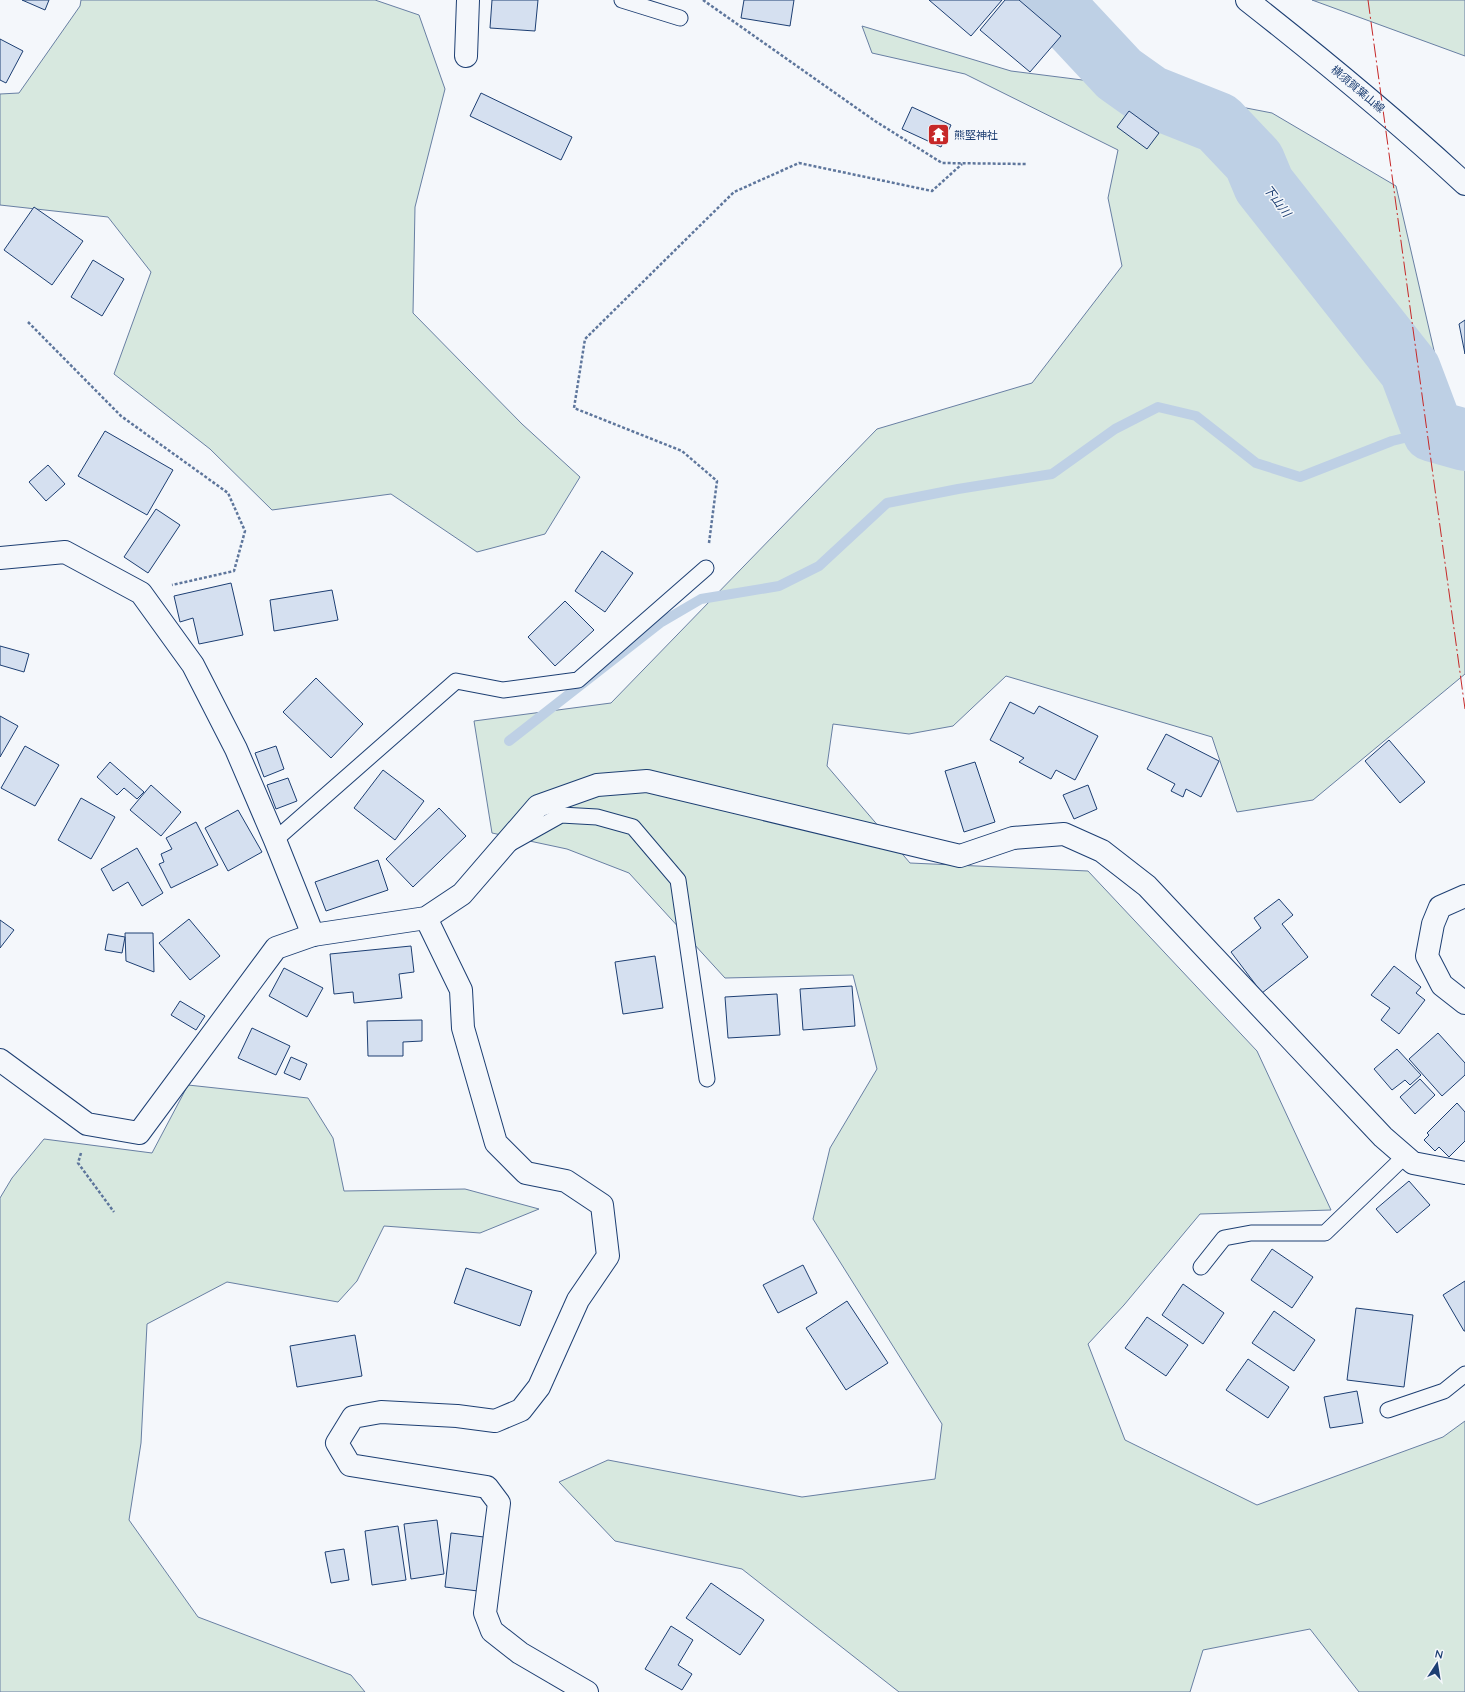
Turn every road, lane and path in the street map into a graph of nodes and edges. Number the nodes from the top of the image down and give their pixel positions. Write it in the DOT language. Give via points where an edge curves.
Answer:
graph roads {
  1 [pos="468,0"];
  2 [pos="622,0"];
  3 [pos="703,0"];
  4 [pos="1247,0"];
  5 [pos="680,18"];
  6 [pos="466,56"];
  7 [pos="962,164"];
  8 [pos="1026,164"];
  9 [pos="1465,184"];
  10 [pos="28,322"];
  11 [pos="0,558"];
  12 [pos="706,568"];
  13 [pos="141,593"];
  14 [pos="275,840"];
  15 [pos="502,849"];
  16 [pos="1465,896"];
  17 [pos="426,918"];
  18 [pos="313,935"];
  19 [pos="1465,1003"];
  20 [pos="0,1060"];
  21 [pos="707,1079"];
  22 [pos="87,1124"];
  23 [pos="1405,1156"];
  24 [pos="1465,1172"];
  25 [pos="114,1212"];
  26 [pos="1201,1267"];
  27 [pos="1465,1374"];
  28 [pos="1388,1410"];
  29 [pos="587,1692"];
  1 -- 6 [label="street"];
  2 -- 5 [label="lane"];
  3 -- 7 [label="path" via="875,121 942,163"];
  4 -- 9 [label="street, 横須賀葉山線" via="1401,125"];
  7 -- 8 [label="path"];
  7 -- 12 [label="path" via="932,191 799,163 734,192 585,339 574,408 682,451 717,481"];
  10 -- 13 [label="path" via="121,416 228,494 245,532 234,571"];
  11 -- 13 [label="street" via="65,552"];
  12 -- 14 [label="lane" via="578,680 503,690 456,681"];
  13 -- 14 [label="street" via="193,665 236,749"];
  14 -- 18 [label="street"];
  15 -- 17 [label="street" via="462,894"];
  15 -- 21 [label="lane" via="561,815 598,817 633,827 678,880"];
  15 -- 23 [label="street" via="538,806 597,784 647,781 960,856 1013,838 1064,834 1102,851 1147,886 1383,1137"];
  16 -- 19 [label="street" via="1440,907 1433,924 1427,956 1442,984"];
  17 -- 18 [label="street"];
  17 -- 29 [label="street" via="461,990 463,1028 496,1143 526,1173 566,1181 602,1205 608,1256 578,1300 539,1387 521,1410 496,1421 381,1412 353,1417 337,1444 350,1465 487,1487 499,1502 485,1613 492,1631 520,1653"];
  18 -- 22 [label="street" via="276,948 139,1133"];
  20 -- 22 [label="street"];
  22 -- 25 [label="path" via="78,1163"];
  23 -- 24 [label="street" via="1413,1163"];
  23 -- 26 [label="lane" via="1325,1232 1251,1233 1224,1238"];
  27 -- 28 [label="lane" via="1444,1391"];
}
